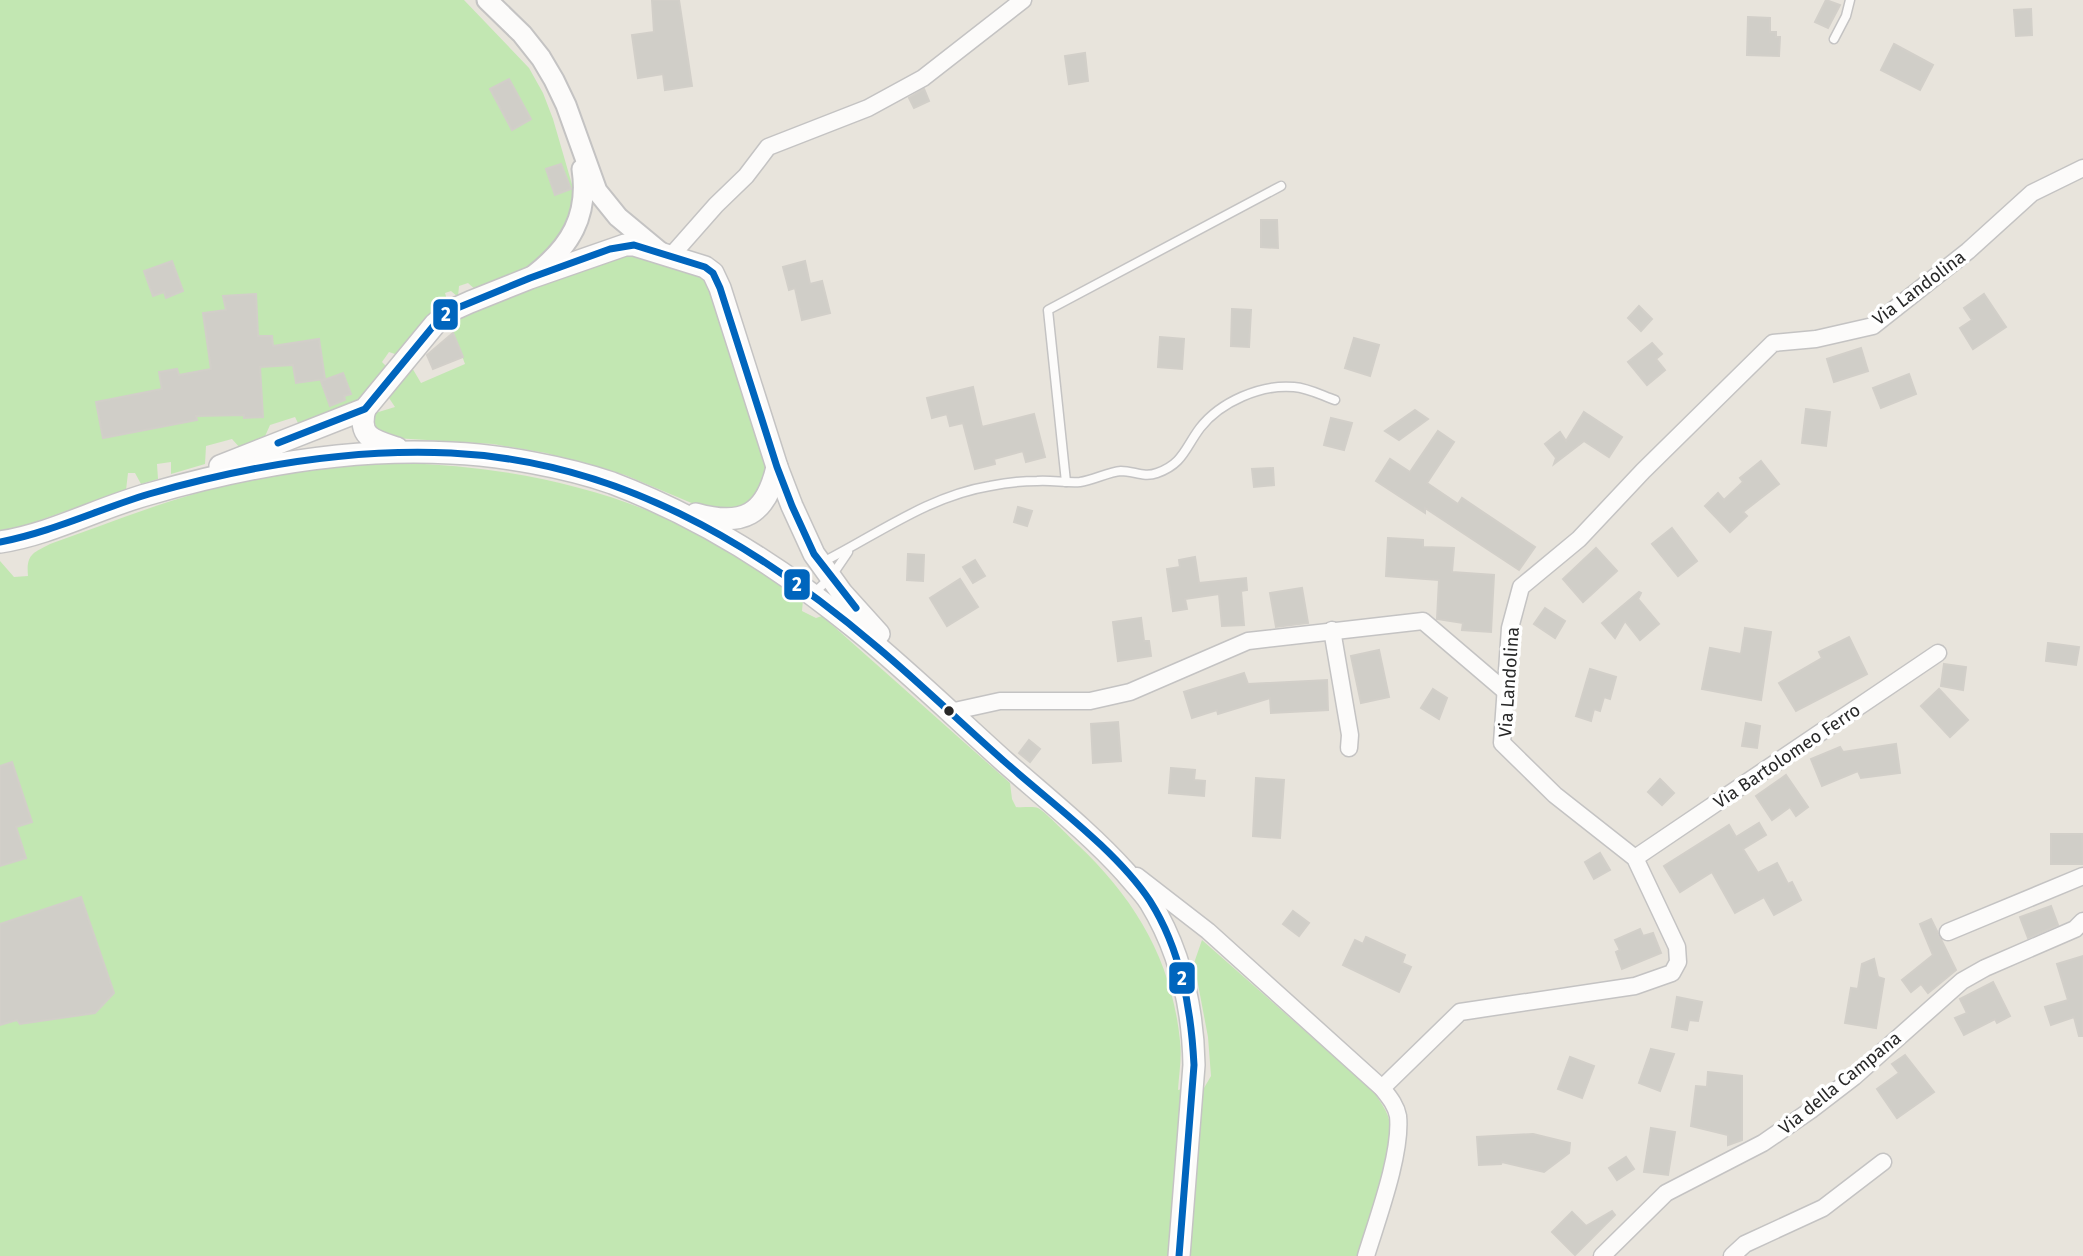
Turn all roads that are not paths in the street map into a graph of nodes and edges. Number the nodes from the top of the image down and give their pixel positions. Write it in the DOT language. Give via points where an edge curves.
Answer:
graph roads {
  1 [pos="487,0"];
  2 [pos="1023,0"];
  3 [pos="1850,0"];
  4 [pos="1833,39"];
  5 [pos="578,144"];
  6 [pos="2083,168"];
  7 [pos="1281,186"];
  8 [pos="665,254"];
  9 [pos="530,278"];
  10 [pos="1335,400"];
  11 [pos="365,409"];
  12 [pos="409,452"];
  13 [pos="777,467"];
  14 [pos="1066,482"];
  15 [pos="146,494"];
  16 [pos="667,506"];
  17 [pos="0,542"];
  18 [pos="849,550"];
  19 [pos="826,570"];
  20 [pos="811,595"];
  21 [pos="1332,631"];
  22 [pos="1938,653"];
  23 [pos="1506,691"];
  24 [pos="945,708"];
  25 [pos="1349,748"];
  26 [pos="1108,853"];
  27 [pos="1635,858"];
  28 [pos="2083,876"];
  29 [pos="2083,921"];
  30 [pos="1948,932"];
  31 [pos="1382,1088"];
  32 [pos="1883,1162"];
  33 [pos="1179,1256"];
  34 [pos="1366,1256"];
  35 [pos="1602,1256"];
  36 [pos="1732,1256"];
  1 -- 5 [label="street" via="541,58 566,105"];
  2 -- 8 [label="street" via="923,78 868,108 768,147 746,176"];
  3 -- 4 [label="lane"];
  5 -- 8 [label="street" via="597,191 618,216"];
  5 -- 9 [label="street" via="584,183 578,222 570,239"];
  6 -- 23 [label="street, Via Landolina" via="2032,193 1968,251 1872,326 1773,343 1579,539 1521,587 1510,628"];
  7 -- 14 [label="lane" via="1048,310"];
  8 -- 9 [label="main road" via="625,245"];
  8 -- 13 [label="main road" via="713,273"];
  9 -- 11 [label="main road" via="450,311"];
  10 -- 14 [label="lane" via="1291,386 1248,394 1202,425 1172,467 1155,474 1122,471 1097,480"];
  11 -- 12 [label="main road" via="362,419 370,438"];
  11 -- 15 [label="main road"];
  12 -- 15 [label="main road" via="292,461"];
  12 -- 16 [label="main road" via="537,464 608,482"];
  13 -- 16 [label="main road" via="761,505 739,519 712,519"];
  13 -- 19 [label="main road"];
  14 -- 18 [label="lane" via="1011,483 968,491 910,513"];
  15 -- 17 [label="main road" via="67,524"];
  16 -- 20 [label="main road" via="742,548"];
  18 -- 19 [label="lane"];
  18 -- 19 [label="lane"];
  19 -- 20 [label="lane"];
  19 -- 24 [label="main road"];
  20 -- 24 [label="main road" via="857,629"];
  21 -- 23 [label="street" via="1423,621"];
  21 -- 24 [label="street" via="1248,641 1130,692 1090,701"];
  21 -- 25 [label="street"];
  22 -- 27 [label="street, Via Bartolomeo Ferro"];
  23 -- 27 [label="street, Via Landolina" via="1502,743 1556,795"];
  24 -- 26 [label="main road"];
  26 -- 31 [label="street" via="1208,931"];
  26 -- 33 [label="main road" via="1148,898 1168,934 1191,1018 1192,1086"];
  27 -- 31 [label="street, Via Landolina" via="1677,947 1678,962 1672,973 1635,986 1460,1012"];
  28 -- 30 [label="street"];
  29 -- 35 [label="street, Via della Campana" via="2076,929 1962,981 1811,1110 1763,1143 1666,1193"];
  31 -- 34 [label="street" via="1393,1102 1398,1132"];
  32 -- 36 [label="street" via="1823,1208 1745,1244"];
}
